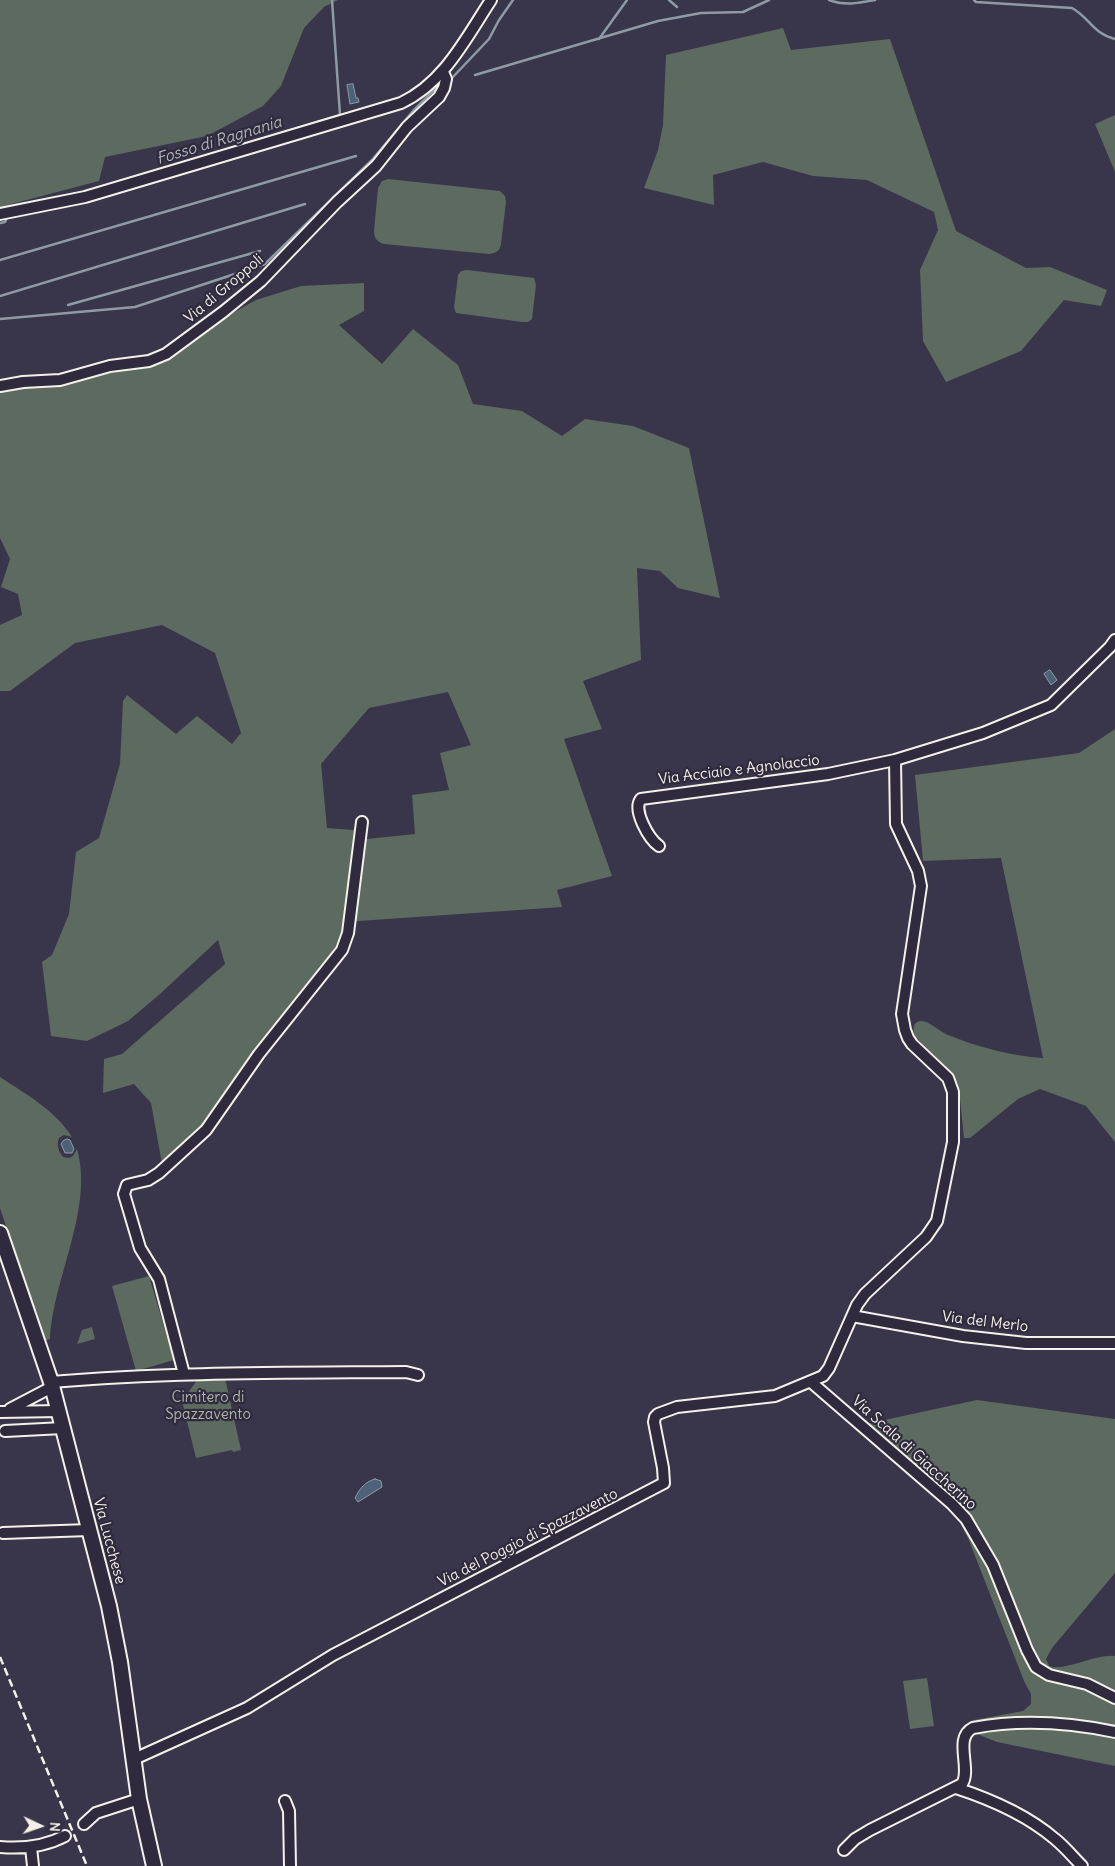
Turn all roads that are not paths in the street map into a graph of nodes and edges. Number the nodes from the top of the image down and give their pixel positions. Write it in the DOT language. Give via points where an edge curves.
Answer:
graph roads {
  1 [pos="492,0"];
  2 [pos="443,72"];
  3 [pos="0,214"];
  4 [pos="0,386"];
  5 [pos="1115,640"];
  6 [pos="895,760"];
  7 [pos="362,822"];
  8 [pos="659,846"];
  9 [pos="0,1233"];
  10 [pos="852,1316"];
  11 [pos="1115,1343"];
  12 [pos="184,1374"];
  13 [pos="418,1375"];
  14 [pos="811,1382"];
  15 [pos="51,1385"];
  16 [pos="3,1411"];
  17 [pos="59,1411"];
  18 [pos="63,1428"];
  19 [pos="5,1431"];
  20 [pos="89,1530"];
  21 [pos="3,1533"];
  22 [pos="1115,1698"];
  23 [pos="1115,1732"];
  24 [pos="132,1760"];
  25 [pos="956,1788"];
  26 [pos="139,1798"];
  27 [pos="285,1800"];
  28 [pos="84,1824"];
  29 [pos="65,1836"];
  30 [pos="0,1847"];
  31 [pos="31,1847"];
  32 [pos="844,1850"];
  33 [pos="33,1866"];
  34 [pos="154,1866"];
  35 [pos="290,1866"];
  36 [pos="1082,1866"];
  1 -- 2 [label="street, Via di Groppoli"];
  2 -- 3 [label="street, Via di Groppoli" via="413,98 401,103 85,197"];
  2 -- 4 [label="street, Via di Groppoli" via="445,83 439,97 407,127 372,170 336,202 261,281 166,354 149,361 117,365 64,379"];
  5 -- 6 [label="street, Via Acciaio e Agnolaccio" via="1051,705 983,733"];
  6 -- 8 [label="street, Via Acciaio e Agnolaccio" via="828,774 643,798 638,801 639,814 650,838"];
  6 -- 10 [label="street" via="896,824 918,871 921,886 902,1014 904,1030 912,1044 951,1084 953,1142 937,1221 926,1237 865,1294"];
  7 -- 12 [label="street" via="348,933 342,950 259,1054 206,1130 159,1173 148,1180 128,1185 124,1190 140,1248 159,1279"];
  9 -- 15 [label="street, Via Lucchese"];
  10 -- 11 [label="street, Via del Merlo" via="964,1336 1026,1343"];
  10 -- 14 [label="street, Via del Poggio di Spazzavento" via="827,1371"];
  12 -- 13 [label="street" via="406,1372"];
  12 -- 15 [label="street" via="119,1376"];
  14 -- 22 [label="street, Via Scala di Giaccherino" via="966,1519 993,1565 1036,1668 1049,1675 1087,1684"];
  14 -- 24 [label="street, Via del Poggio di Spazzavento" via="775,1396 691,1405 658,1414 654,1422 664,1484 333,1655 247,1708"];
  15 -- 16 [label="street"];
  15 -- 17 [label="street, Via Lucchese"];
  16 -- 17 [label="street"];
  17 -- 18 [label="street, Via Lucchese"];
  18 -- 19 [label="street"];
  18 -- 20 [label="street, Via Lucchese"];
  20 -- 21 [label="street"];
  20 -- 24 [label="street, Via Lucchese" via="117,1648"];
  23 -- 25 [label="street" via="1038,1722 973,1728 964,1738 965,1779"];
  24 -- 26 [label="street, Via Lucchese"];
  25 -- 32 [label="street" via="862,1835"];
  25 -- 36 [label="street" via="1030,1821 1055,1838"];
  26 -- 28 [label="street" via="94,1814"];
  26 -- 34 [label="street, Via Lucchese"];
  27 -- 35 [label="street" via="289,1811"];
  29 -- 31 [label="street" via="49,1844"];
  30 -- 31 [label="street"];
  31 -- 33 [label="street"];
}
